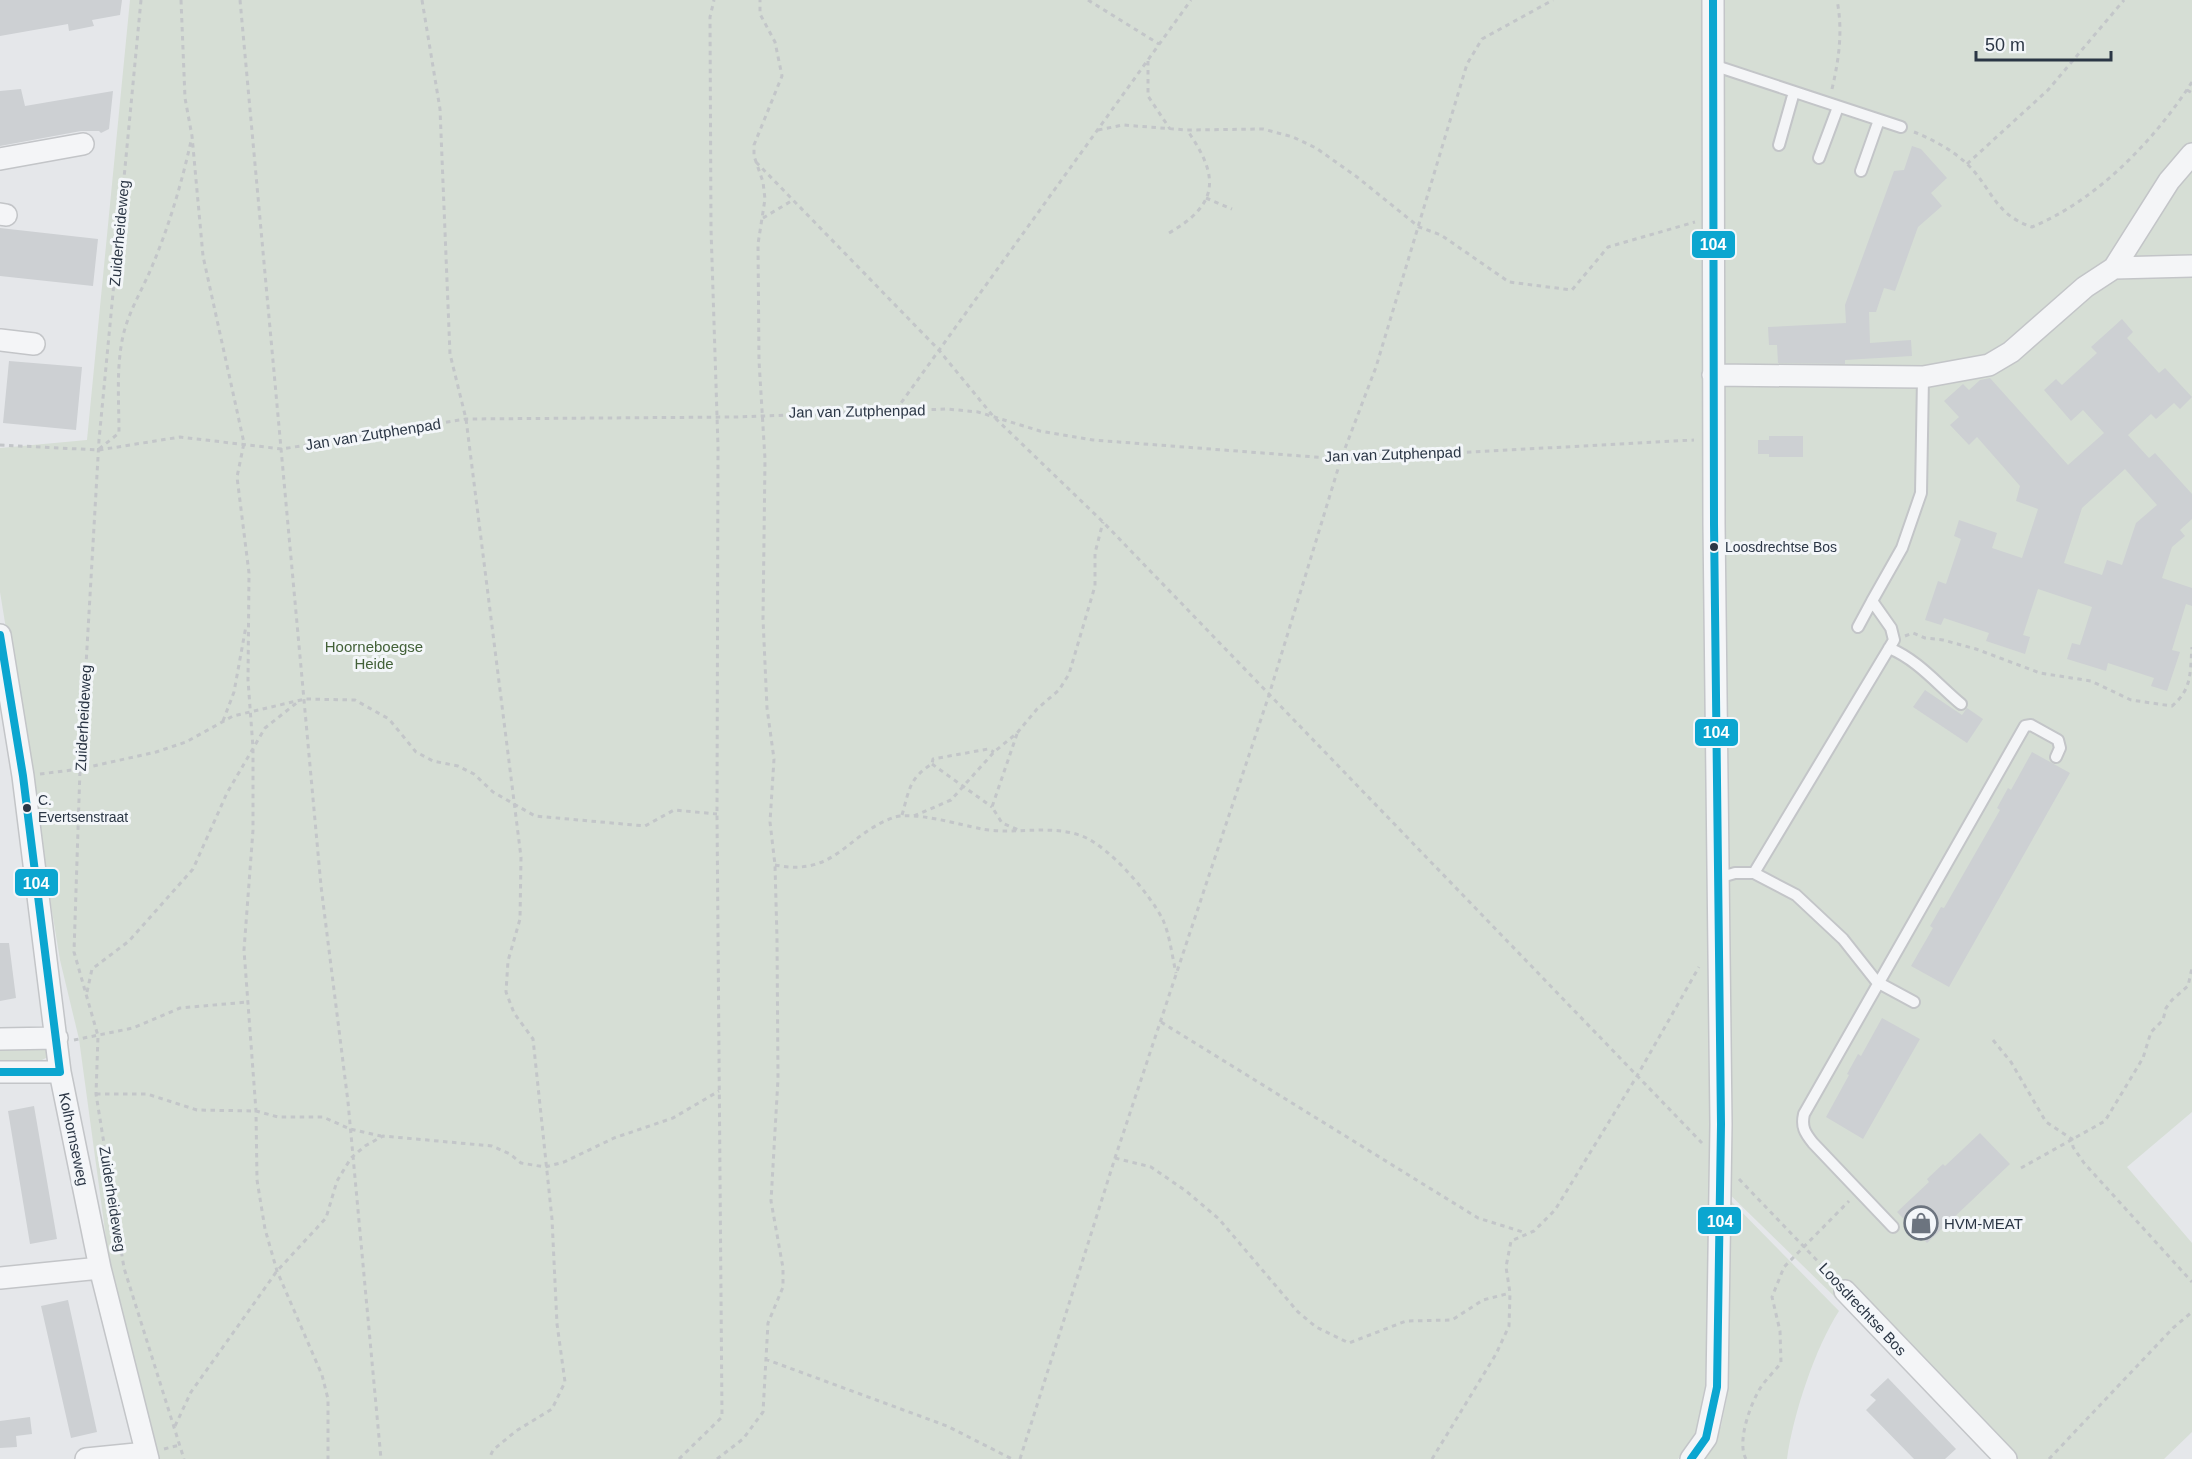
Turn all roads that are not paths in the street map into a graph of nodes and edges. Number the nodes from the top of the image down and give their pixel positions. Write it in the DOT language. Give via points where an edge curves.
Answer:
graph roads {
  1 [pos="1713,0"];
  2 [pos="1713,65"];
  3 [pos="1794,92"];
  4 [pos="1838,107"];
  5 [pos="1879,120"];
  6 [pos="1901,128"];
  7 [pos="83,144"];
  8 [pos="1779,145"];
  9 [pos="2192,154"];
  10 [pos="1819,158"];
  11 [pos="0,159"];
  12 [pos="1861,171"];
  13 [pos="2192,266"];
  14 [pos="2114,268"];
  15 [pos="0,340"];
  16 [pos="34,344"];
  17 [pos="1713,375"];
  18 [pos="1923,377"];
  19 [pos="1872,601"];
  20 [pos="1858,627"];
  21 [pos="0,635"];
  22 [pos="1892,644"];
  23 [pos="1961,704"];
  24 [pos="2056,757"];
  25 [pos="1754,873"];
  26 [pos="1718,878"];
  27 [pos="1877,982"];
  28 [pos="1914,1002"];
  29 [pos="0,1039"];
  30 [pos="57,1040"];
  31 [pos="0,1072"];
  32 [pos="60,1072"];
  33 [pos="1893,1227"];
  34 [pos="100,1268"];
  35 [pos="0,1278"];
  36 [pos="1845,1291"];
  37 [pos="147,1456"];
  38 [pos="86,1459"];
  39 [pos="1691,1459"];
  40 [pos="2006,1459"];
  1 -- 2 [label="street"];
  2 -- 3 [label="lane"];
  2 -- 17 [label="street"];
  3 -- 4 [label="lane"];
  3 -- 8 [label="lane"];
  4 -- 5 [label="lane"];
  4 -- 10 [label="lane"];
  5 -- 6 [label="lane"];
  5 -- 12 [label="lane"];
  7 -- 11 [label="street"];
  9 -- 14 [label="street" via="2169,181"];
  13 -- 14 [label="street"];
  14 -- 18 [label="street" via="2085,287 2011,352 1989,365"];
  15 -- 16 [label="street"];
  17 -- 18 [label="street"];
  17 -- 26 [label="street"];
  18 -- 19 [label="lane" via="1921,493 1902,548"];
  19 -- 20 [label="lane"];
  19 -- 22 [label="lane" via="1891,628"];
  21 -- 30 [label="street, Kolhornseweg" via="24,776"];
  22 -- 23 [label="lane"];
  22 -- 25 [label="lane"];
  24 -- 27 [label="lane" via="2058,740 2031,725 2025,726"];
  25 -- 26 [label="lane"];
  25 -- 27 [label="lane" via="1796,895 1843,939"];
  26 -- 39 [label="street" via="1717,1387 1706,1438"];
  27 -- 28 [label="lane"];
  27 -- 33 [label="lane" via="1802,1122 1813,1143"];
  29 -- 30 [label="street"];
  30 -- 32 [label="street, Kolhornseweg"];
  31 -- 32 [label="street"];
  32 -- 34 [label="street, Kolhornseweg"];
  34 -- 35 [label="street"];
  34 -- 37 [label="street, Kolhornseweg"];
  36 -- 40 [label="street, Loosdrechtse Bos"];
  37 -- 38 [label="street"];
}
